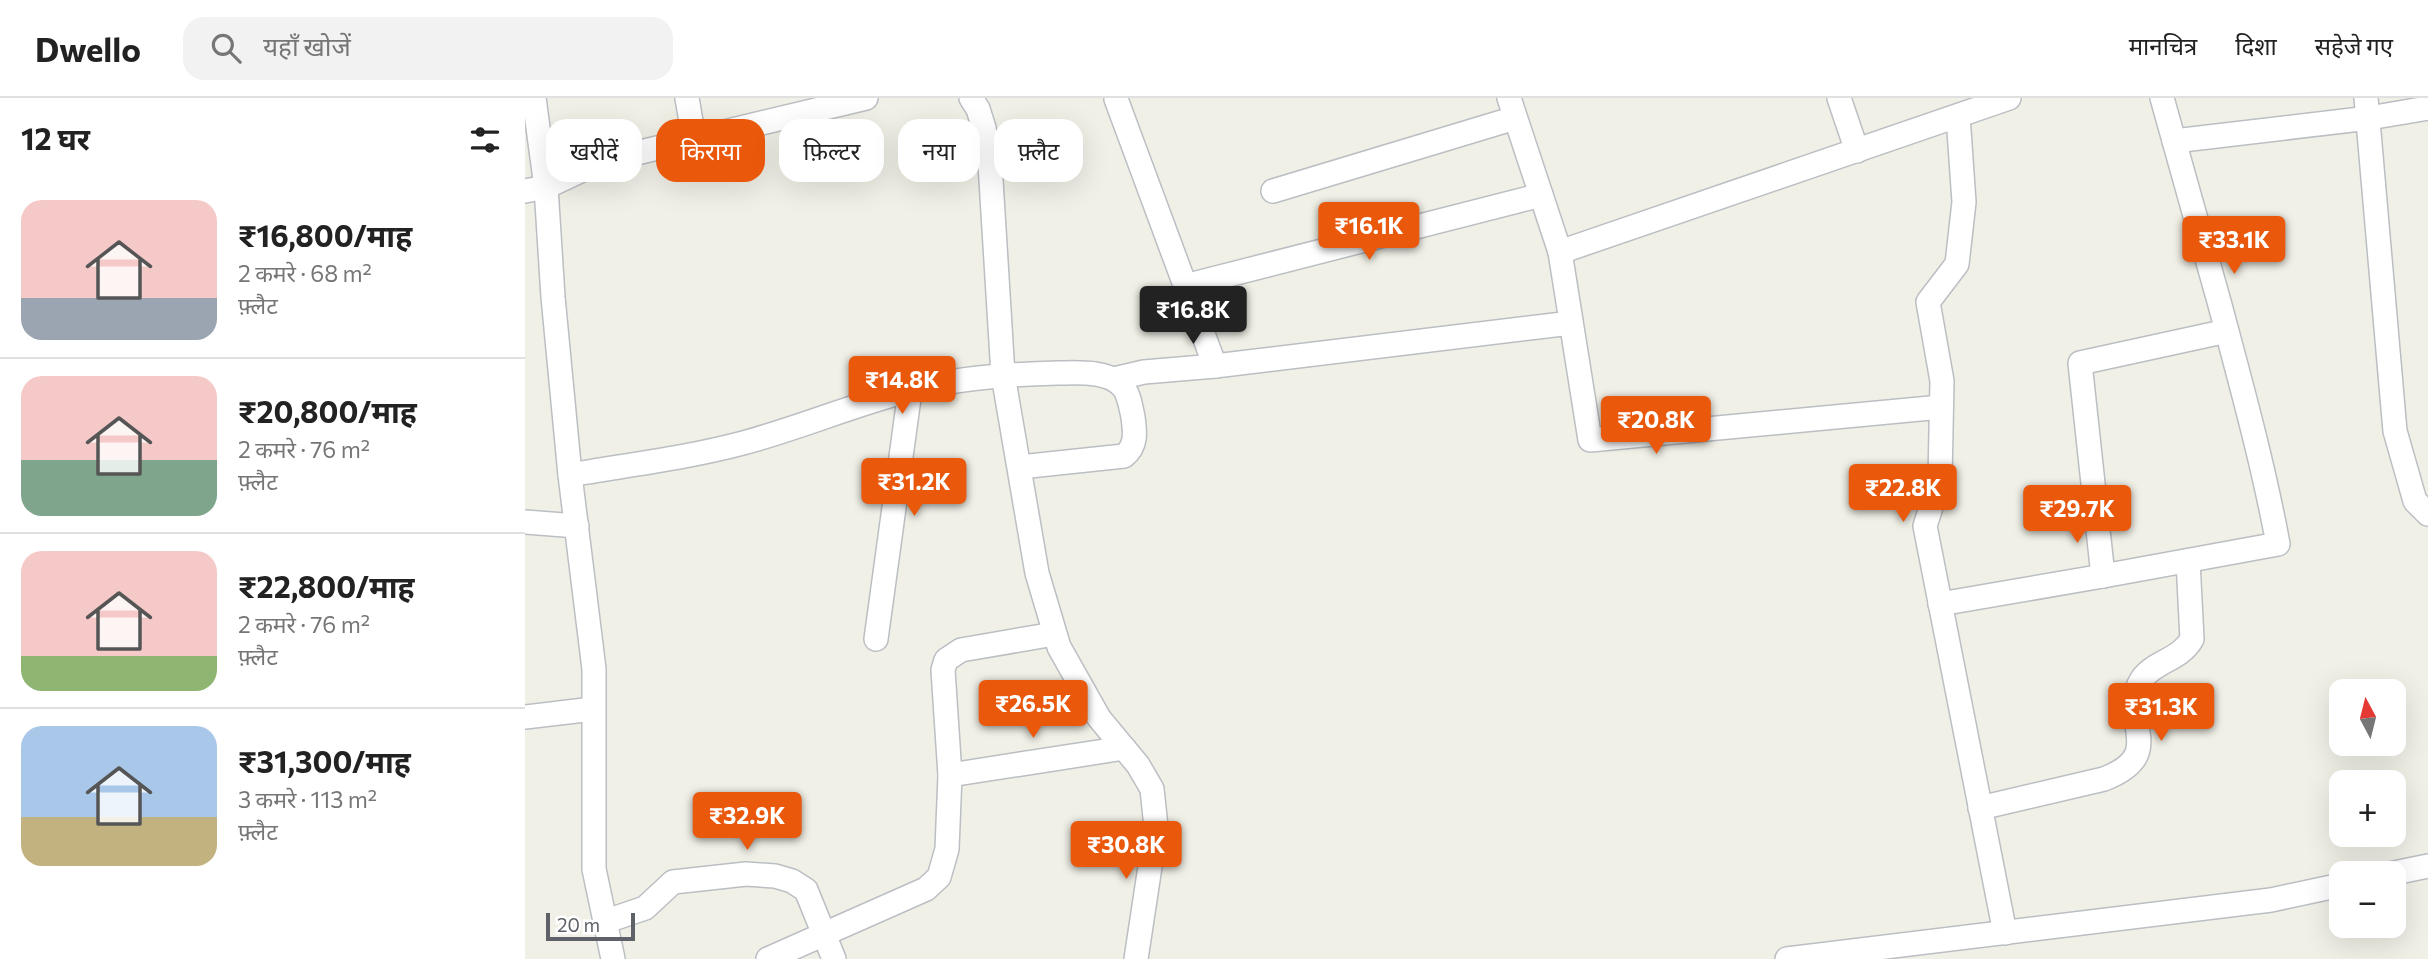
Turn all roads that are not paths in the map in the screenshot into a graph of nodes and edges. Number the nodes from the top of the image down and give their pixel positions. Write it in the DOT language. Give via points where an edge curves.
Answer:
graph roads {
  1 [pos="534,98"];
  2 [pos="687,98"];
  3 [pos="866,98"];
  4 [pos="971,98"];
  5 [pos="1117,98"];
  6 [pos="1839,98"];
  7 [pos="2009,98"];
  8 [pos="2162,98"];
  9 [pos="1512,108"];
  10 [pos="2368,108"];
  11 [pos="2428,108"];
  12 [pos="1958,116"];
  13 [pos="691,119"];
  14 [pos="765,122"];
  15 [pos="2175,141"];
  16 [pos="656,148"];
  17 [pos="1857,151"];
  18 [pos="535,189"];
  19 [pos="1273,191"];
  20 [pos="1541,195"];
  21 [pos="1560,252"];
  22 [pos="1185,286"];
  23 [pos="1571,323"];
  24 [pos="2227,331"];
  25 [pos="1215,366"];
  26 [pos="1003,374"];
  27 [pos="1114,379"];
  28 [pos="910,390"];
  29 [pos="1941,407"];
  30 [pos="1020,467"];
  31 [pos="570,475"];
  32 [pos="2428,514"];
  33 [pos="525,522"];
  34 [pos="576,526"];
  35 [pos="2188,561"];
  36 [pos="2103,576"];
  37 [pos="1940,604"];
  38 [pos="1054,634"];
  39 [pos="876,639"];
  40 [pos="593,709"];
  41 [pos="525,718"];
  42 [pos="1124,748"];
  43 [pos="950,775"];
  44 [pos="1980,808"];
  45 [pos="2428,866"];
  46 [pos="2406,871"];
  47 [pos="2329,888"];
  48 [pos="604,922"];
  49 [pos="2005,933"];
  50 [pos="824,934"];
  51 [pos="613,959"];
  52 [pos="768,959"];
  53 [pos="834,959"];
  54 [pos="1136,959"];
  55 [pos="1787,959"];
  1 -- 18 [label="street"];
  2 -- 13 [label="street"];
  3 -- 14 [label="street"];
  4 -- 26 [label="street" via="984,128 990,163"];
  5 -- 22 [label="street"];
  6 -- 17 [label="street"];
  7 -- 12 [label="street"];
  8 -- 15 [label="street"];
  9 -- 19 [label="street"];
  9 -- 20 [label="street"];
  10 -- 11 [label="street"];
  10 -- 15 [label="street"];
  10 -- 32 [label="street" via="2395,431 2415,501"];
  12 -- 17 [label="street"];
  12 -- 29 [label="street" via="1963,202 1957,264 1928,302 1942,380"];
  15 -- 24 [label="street"];
  16 -- 18 [label="street" via="599,162"];
  17 -- 21 [label="street"];
  18 -- 31 [label="street" via="553,297"];
  20 -- 21 [label="street"];
  20 -- 22 [label="street"];
  21 -- 23 [label="street"];
  22 -- 25 [label="street"];
  23 -- 25 [label="street"];
  23 -- 29 [label="street" via="1590,440"];
  24 -- 35 [label="street" via="2264,466 2278,544"];
  24 -- 36 [label="street" via="2080,363"];
  25 -- 27 [label="street"];
  26 -- 27 [label="street" via="1080,373"];
  26 -- 28 [label="street"];
  26 -- 30 [label="street"];
  27 -- 30 [label="street" via="1124,387 1131,407 1131,450 1118,458"];
  28 -- 31 [label="street" via="742,443"];
  28 -- 39 [label="street"];
  29 -- 37 [label="street" via="1940,479 1925,526"];
  30 -- 38 [label="street" via="1037,573"];
  31 -- 34 [label="street"];
  33 -- 34 [label="street"];
  34 -- 40 [label="street" via="594,669"];
  35 -- 36 [label="street"];
  35 -- 44 [label="street" via="2192,639 2178,656 2142,679 2135,709 2139,743 2133,763 2104,779"];
  36 -- 37 [label="street"];
  37 -- 44 [label="street"];
  38 -- 42 [label="street" via="1099,719"];
  38 -- 43 [label="street" via="961,650 946,660"];
  40 -- 41 [label="street"];
  40 -- 48 [label="street" via="594,869"];
  42 -- 43 [label="street"];
  42 -- 54 [label="street" via="1153,797 1156,827"];
  43 -- 50 [label="street" via="947,849 939,877 926,889"];
  44 -- 49 [label="street"];
  45 -- 46 [label="street"];
  47 -- 49 [label="street" via="2271,901"];
  48 -- 50 [label="street" via="645,908 673,881 746,874 775,876 806,890"];
  48 -- 51 [label="street"];
  49 -- 55 [label="street"];
  50 -- 52 [label="street"];
  50 -- 53 [label="street"];
}
